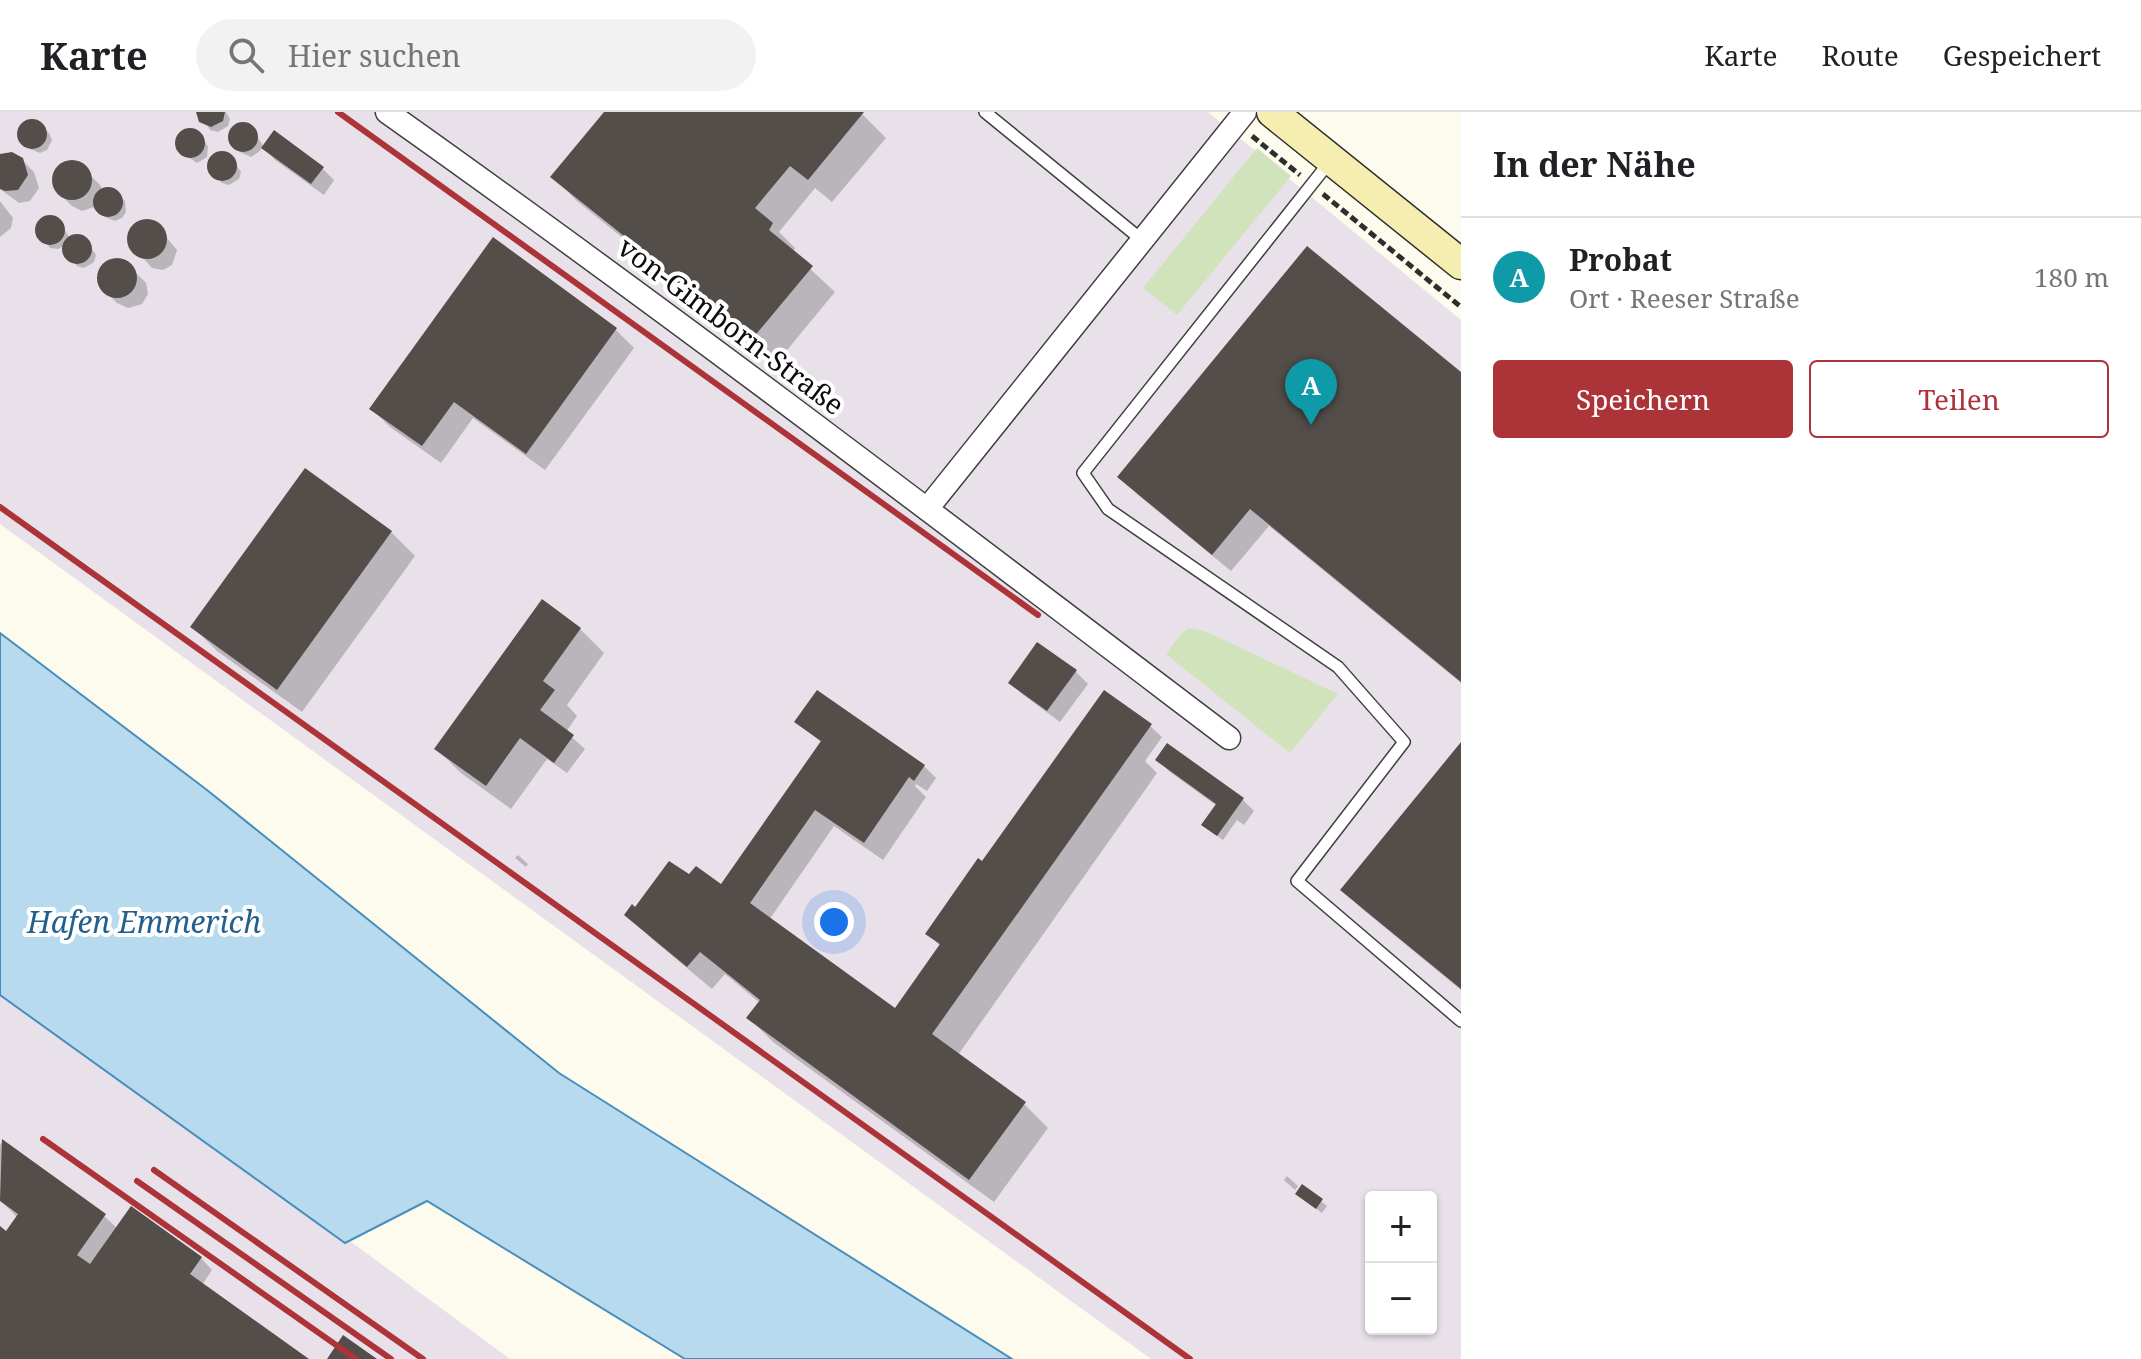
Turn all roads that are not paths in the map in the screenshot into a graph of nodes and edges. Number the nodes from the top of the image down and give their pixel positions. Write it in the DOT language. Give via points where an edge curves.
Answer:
graph roads {
  1 [pos="387,112"];
  2 [pos="985,112"];
  3 [pos="1272,112"];
  4 [pos="1241,118"];
  5 [pos="1331,159"];
  6 [pos="1142,240"];
  7 [pos="1461,264"];
  8 [pos="927,509"];
  9 [pos="1229,738"];
  10 [pos="1461,1021"];
  1 -- 8 [label="street, von-Gimborn-Straße"];
  2 -- 6 [label="lane"];
  3 -- 5 [label="main road"];
  4 -- 6 [label="street"];
  5 -- 7 [label="main road"];
  5 -- 10 [label="lane" via="1083,473 1108,509 1338,667 1404,742 1297,881"];
  6 -- 8 [label="street"];
  8 -- 9 [label="street, von-Gimborn-Straße"];
}
